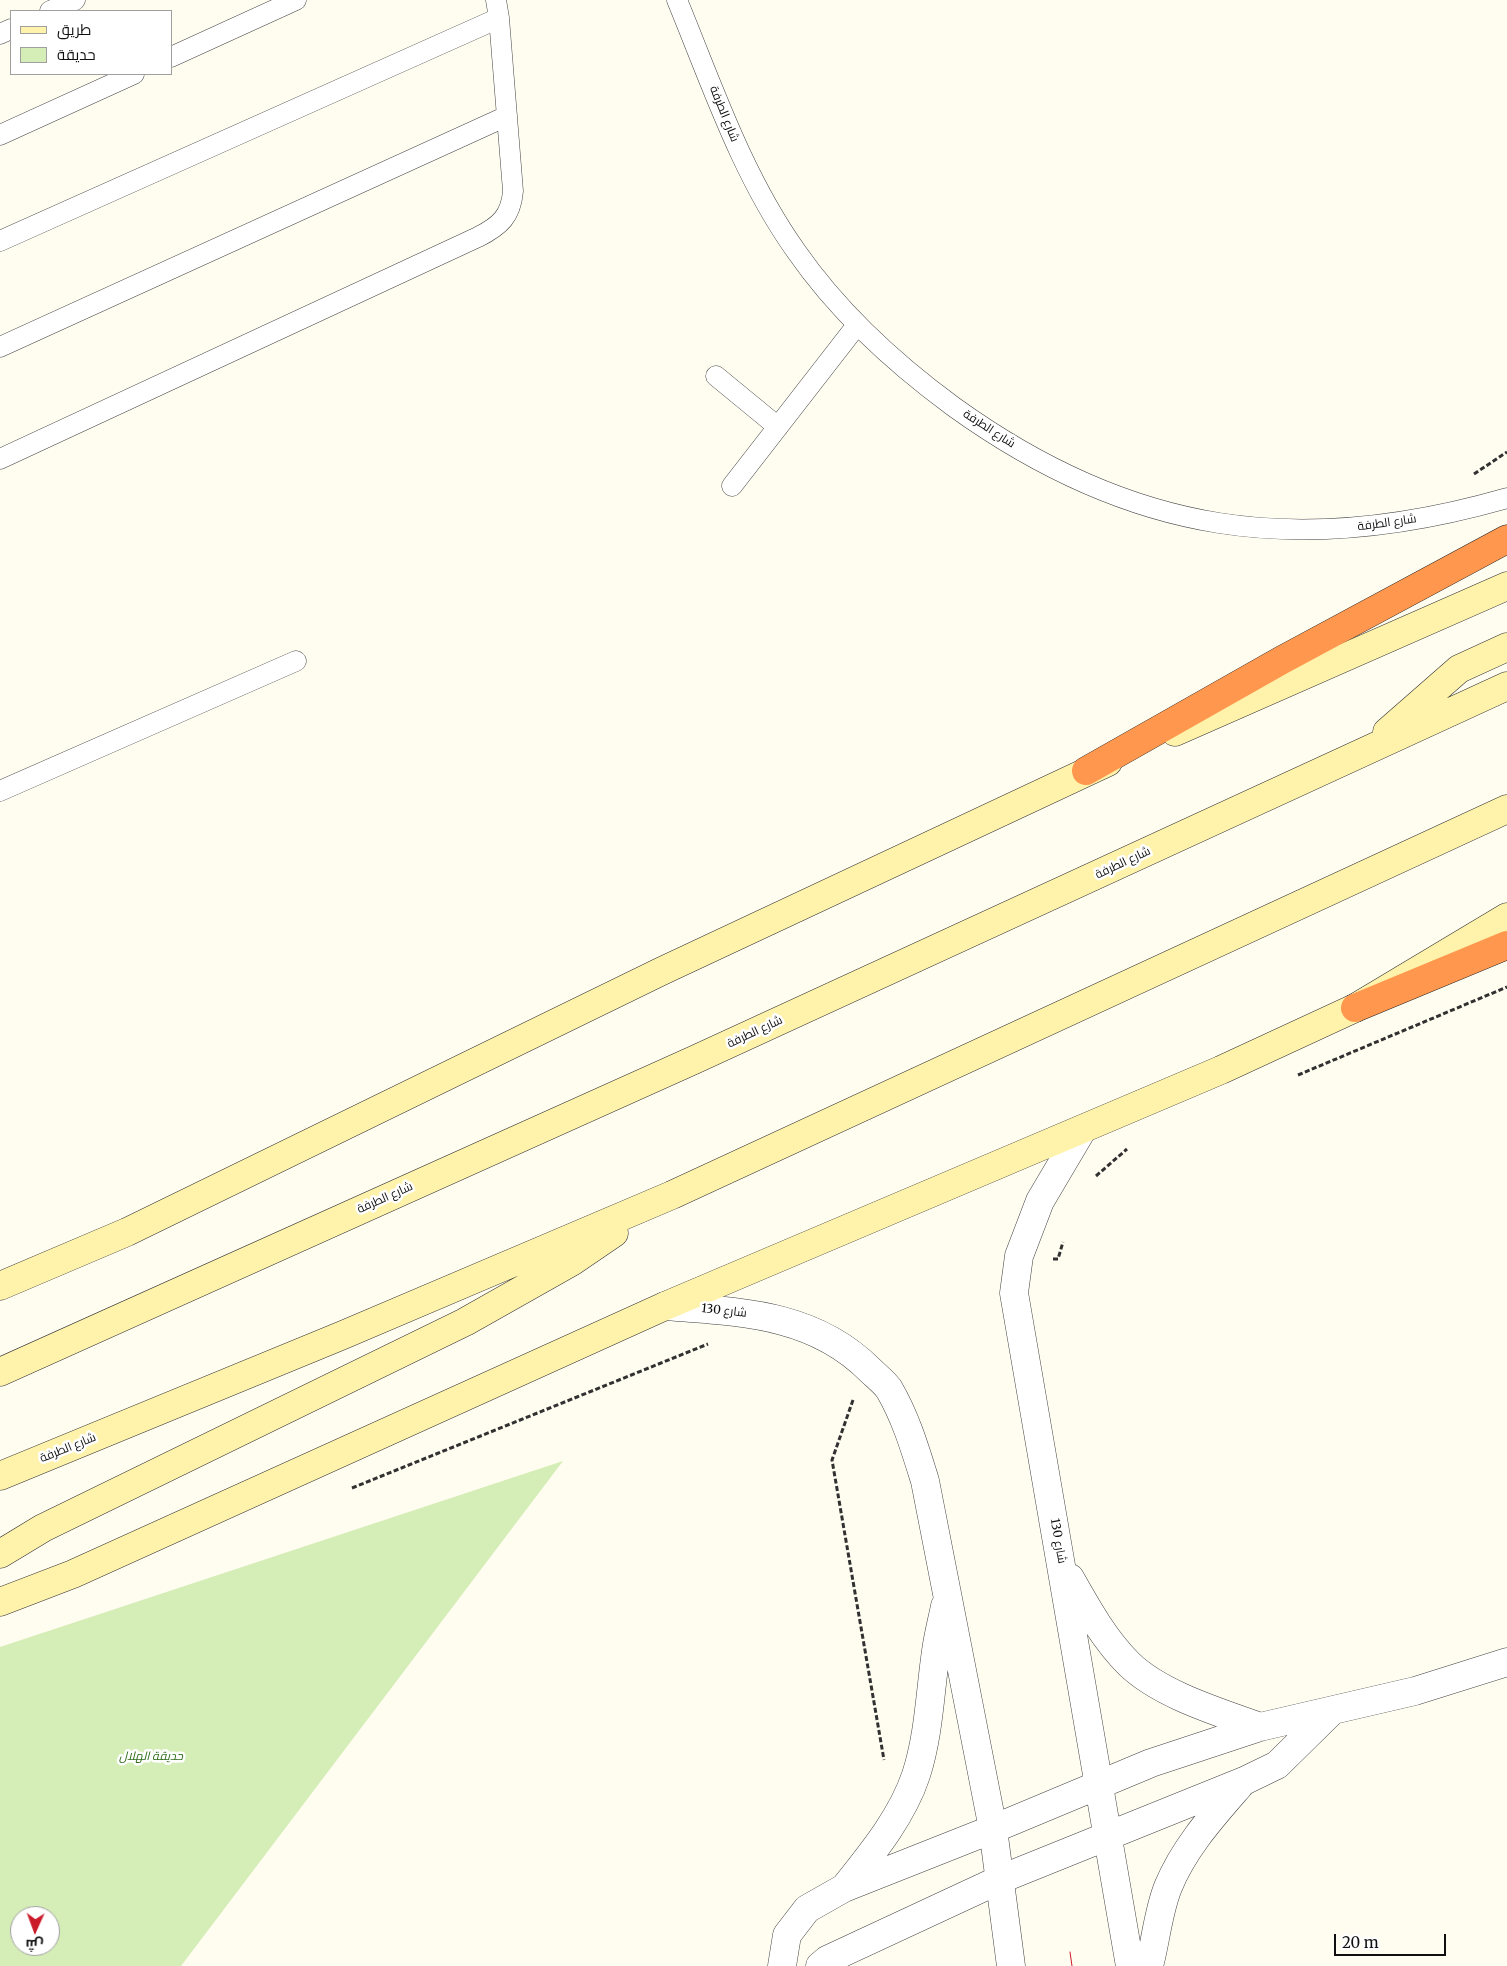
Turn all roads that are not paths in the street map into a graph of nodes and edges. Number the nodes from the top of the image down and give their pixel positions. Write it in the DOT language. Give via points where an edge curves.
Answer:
graph roads {
  1 [pos="75,0"];
  2 [pos="296,0"];
  3 [pos="677,0"];
  4 [pos="498,9"];
  5 [pos="52,10"];
  6 [pos="172,57"];
  7 [pos="132,75"];
  8 [pos="507,116"];
  9 [pos="0,135"];
  10 [pos="0,241"];
  11 [pos="857,325"];
  12 [pos="0,347"];
  13 [pos="716,376"];
  14 [pos="778,427"];
  15 [pos="0,459"];
  16 [pos="732,486"];
  17 [pos="1507,498"];
  18 [pos="1507,539"];
  19 [pos="1507,586"];
  20 [pos="1507,647"];
  21 [pos="296,661"];
  22 [pos="1507,686"];
  23 [pos="1365,752"];
  24 [pos="1086,771"];
  25 [pos="0,791"];
  26 [pos="1507,810"];
  27 [pos="1507,917"];
  28 [pos="1507,945"];
  29 [pos="1355,1008"];
  30 [pos="1082,1130"];
  31 [pos="672,1195"];
  32 [pos="0,1286"];
  33 [pos="665,1306"];
  34 [pos="0,1372"];
  35 [pos="0,1476"];
  36 [pos="0,1554"];
  37 [pos="1062,1566"];
  38 [pos="948,1592"];
  39 [pos="0,1602"];
  40 [pos="1507,1662"];
  41 [pos="1332,1711"];
  42 [pos="1260,1727"];
  43 [pos="1244,1781"];
  44 [pos="1098,1786"];
  45 [pos="993,1829"];
  46 [pos="1108,1837"];
  47 [pos="1001,1879"];
  48 [pos="844,1888"];
  49 [pos="831,1964"];
  50 [pos="782,1966"];
  51 [pos="1011,1966"];
  52 [pos="1130,1966"];
  53 [pos="1149,1966"];
  1 -- 5 [label="lane"];
  2 -- 6 [label="lane"];
  3 -- 11 [label="lane, شارع الطرفة" via="746,167 795,250"];
  4 -- 8 [label="lane"];
  4 -- 10 [label="lane"];
  7 -- 9 [label="lane"];
  8 -- 12 [label="lane"];
  8 -- 15 [label="lane" via="512,204 507,215 489,232"];
  11 -- 14 [label="lane"];
  11 -- 17 [label="lane, شارع الطرفة" via="900,366 991,434 1075,479 1167,513 1255,528 1334,530 1406,522 1459,512"];
  13 -- 14 [label="lane"];
  14 -- 16 [label="lane"];
  18 -- 24 [label="highway" via="1282,660"];
  19 -- 24 [label="main road"];
  20 -- 23 [label="main road" via="1459,669"];
  21 -- 25 [label="lane"];
  22 -- 23 [label="main road, شارع الطرفة"];
  23 -- 34 [label="main road, شارع الطرفة" via="694,1060"];
  24 -- 32 [label="main road" via="662,971 136,1228"];
  26 -- 31 [label="main road, شارع الطرفة"];
  27 -- 29 [label="main road"];
  28 -- 29 [label="highway"];
  29 -- 30 [label="main road"];
  30 -- 33 [label="main road"];
  30 -- 37 [label="street, شارع 130" via="1040,1200 1019,1256 1014,1293"];
  31 -- 35 [label="main road, شارع الطرفة"];
  31 -- 36 [label="main road" via="573,1260 465,1322 44,1528"];
  33 -- 38 [label="street, شارع 130" via="744,1312 791,1323 828,1337 859,1359 888,1388 909,1429 925,1481"];
  33 -- 39 [label="main road" via="73,1574"];
  37 -- 42 [label="street" via="1100,1629 1130,1664 1163,1688"];
  37 -- 44 [label="street, شارع 130"];
  38 -- 45 [label="street, شارع 130"];
  38 -- 48 [label="street" via="916,1774 895,1817"];
  40 -- 41 [label="street" via="1415,1691"];
  41 -- 42 [label="street"];
  41 -- 43 [label="street" via="1277,1765"];
  42 -- 44 [label="street" via="1151,1763"];
  43 -- 46 [label="street"];
  43 -- 53 [label="street" via="1206,1823 1180,1861 1168,1888"];
  44 -- 45 [label="street"];
  44 -- 46 [label="street, شارع 130"];
  45 -- 47 [label="street, شارع 130"];
  45 -- 48 [label="street"];
  46 -- 47 [label="street"];
  46 -- 52 [label="street, شارع 130"];
  47 -- 49 [label="street"];
  47 -- 51 [label="street, شارع 130"];
  48 -- 50 [label="street" via="807,1909 787,1935"];
}
